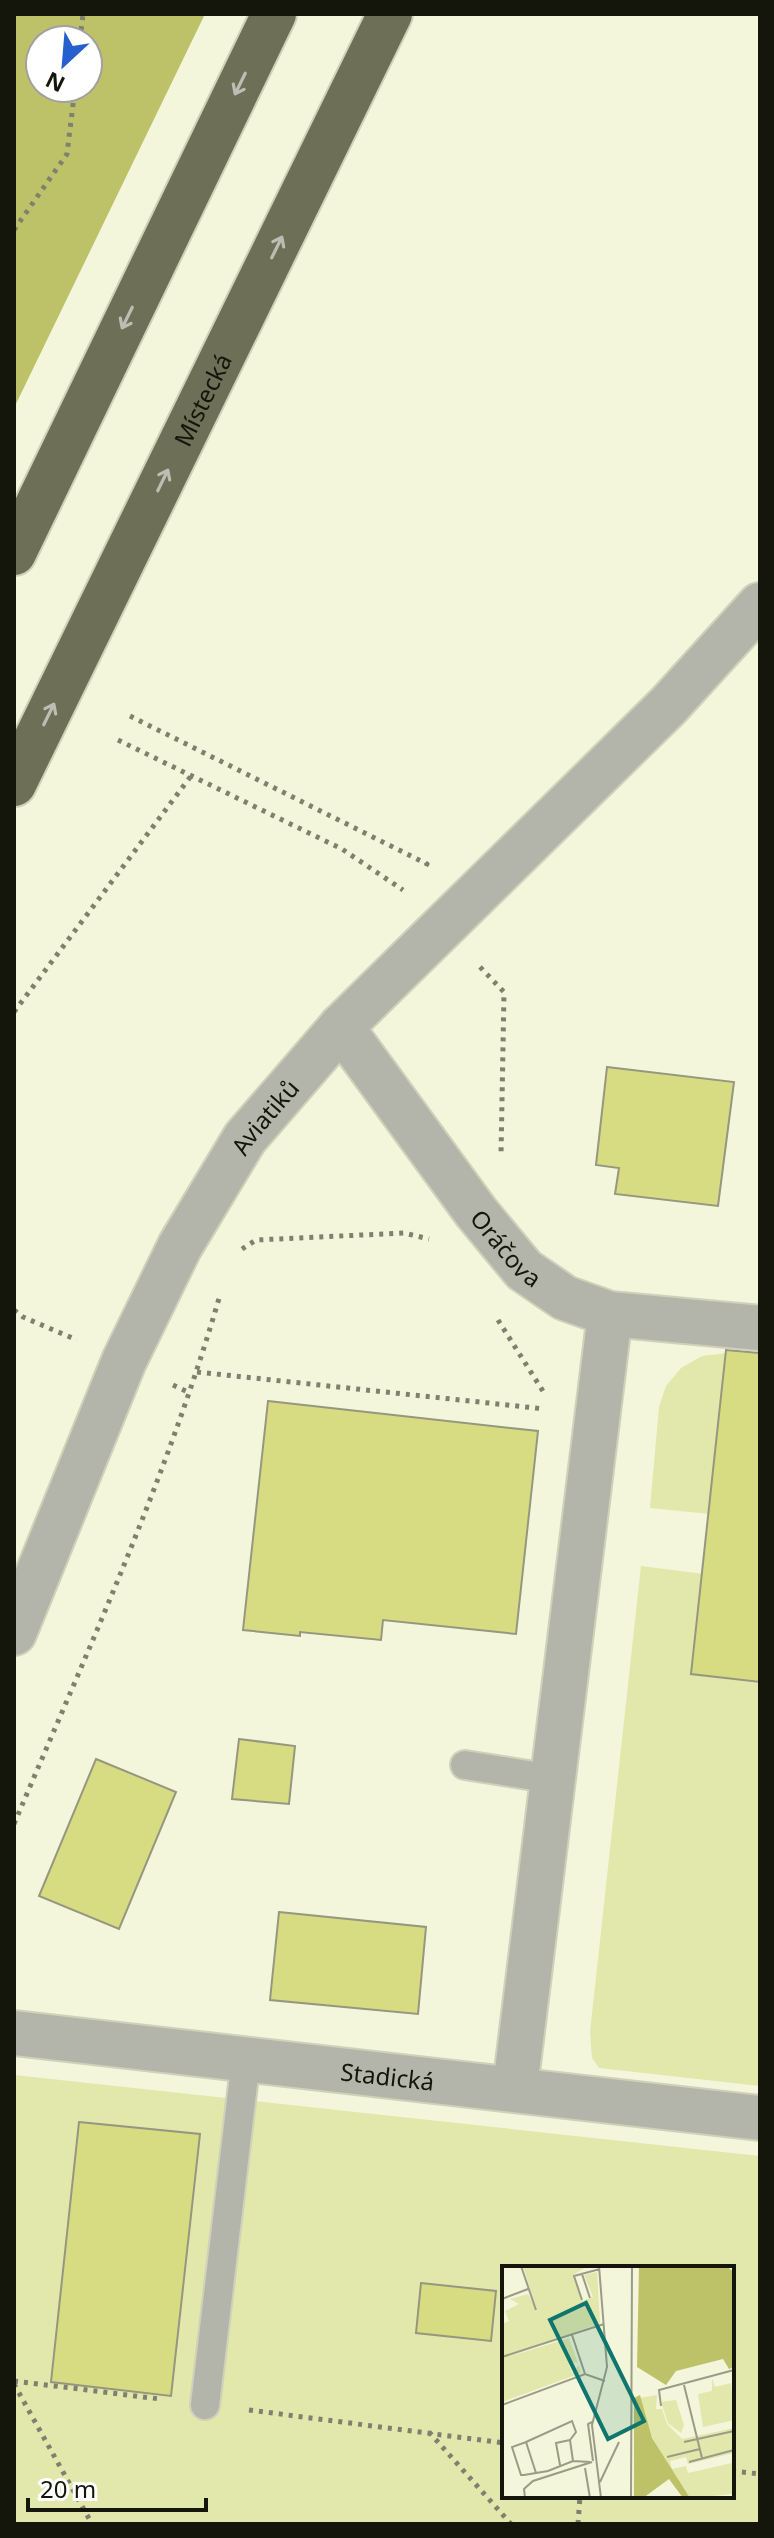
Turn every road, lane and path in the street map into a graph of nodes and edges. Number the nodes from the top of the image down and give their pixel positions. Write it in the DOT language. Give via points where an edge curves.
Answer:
graph roads {
  1 [pos="274,14"];
  2 [pos="390,14"];
  3 [pos="73,104"];
  4 [pos="14,230"];
  5 [pos="14,553"];
  6 [pos="760,605"];
  7 [pos="130,716"];
  8 [pos="118,740"];
  9 [pos="191,776"];
  10 [pos="14,784"];
  11 [pos="419,873"];
  12 [pos="411,881"];
  13 [pos="404,890"];
  14 [pos="442,928"];
  15 [pos="14,1012"];
  16 [pos="341,1027"];
  17 [pos="476,1212"];
  18 [pos="442,1242"];
  19 [pos="231,1256"];
  20 [pos="223,1285"];
  21 [pos="491,1309"];
  22 [pos="610,1314"];
  23 [pos="760,1328"];
  24 [pos="197,1372"];
  25 [pos="555,1410"];
  26 [pos="597,1416"];
  27 [pos="14,1633"];
  28 [pos="465,1765"];
  29 [pos="553,1779"];
  30 [pos="14,1824"];
  31 [pos="14,2033"];
  32 [pos="246,2059"];
  33 [pos="515,2088"];
  34 [pos="760,2118"];
  35 [pos="14,2383"];
  36 [pos="205,2405"];
  37 [pos="429,2432"];
  38 [pos="502,2443"];
  39 [pos="734,2471"];
  40 [pos="760,2474"];
  41 [pos="580,2498"];
  42 [pos="92,2524"];
  43 [pos="511,2524"];
  44 [pos="578,2524"];
  1 -- 5 [label="highway, one-way"];
  10 -- 2 [label="highway, Místecká, one-way"];
  3 -- 4 [label="path" via="67,154"];
  6 -- 14 [label="street, Aviatiků" via="668,706"];
  7 -- 11 [label="path" via="427,864"];
  8 -- 9 [label="path"];
  9 -- 13 [label="path" via="342,849"];
  9 -- 15 [label="path"];
  12 -- 13 [label="path"];
  13 -- 14 [label="path"];
  14 -- 16 [label="street, Aviatiků"];
  14 -- 17 [label="path" via="504,992 501,1185"];
  16 -- 17 [label="street, Oráčova"];
  16 -- 27 [label="street, Aviatiků" via="245,1138 180,1246 124,1361"];
  17 -- 22 [label="street, Oráčova" via="524,1270 565,1298"];
  18 -- 19 [label="path" via="404,1233 256,1240"];
  20 -- 24 [label="path"];
  21 -- 25 [label="path"];
  22 -- 23 [label="street, Oráčova"];
  22 -- 26 [label="street"];
  24 -- 25 [label="path"];
  24 -- 30 [label="path" via="141,1528"];
  25 -- 26 [label="path"];
  26 -- 29 [label="street"];
  28 -- 29 [label="lane"];
  29 -- 33 [label="street"];
  31 -- 32 [label="street, Stadická"];
  32 -- 33 [label="street, Stadická"];
  32 -- 36 [label="lane"];
  33 -- 34 [label="street, Stadická"];
  35 -- 36 [label="path"];
  35 -- 42 [label="path"];
  36 -- 37 [label="path"];
  37 -- 38 [label="path"];
  37 -- 43 [label="path"];
  39 -- 40 [label="path"];
  41 -- 44 [label="path"];
}
